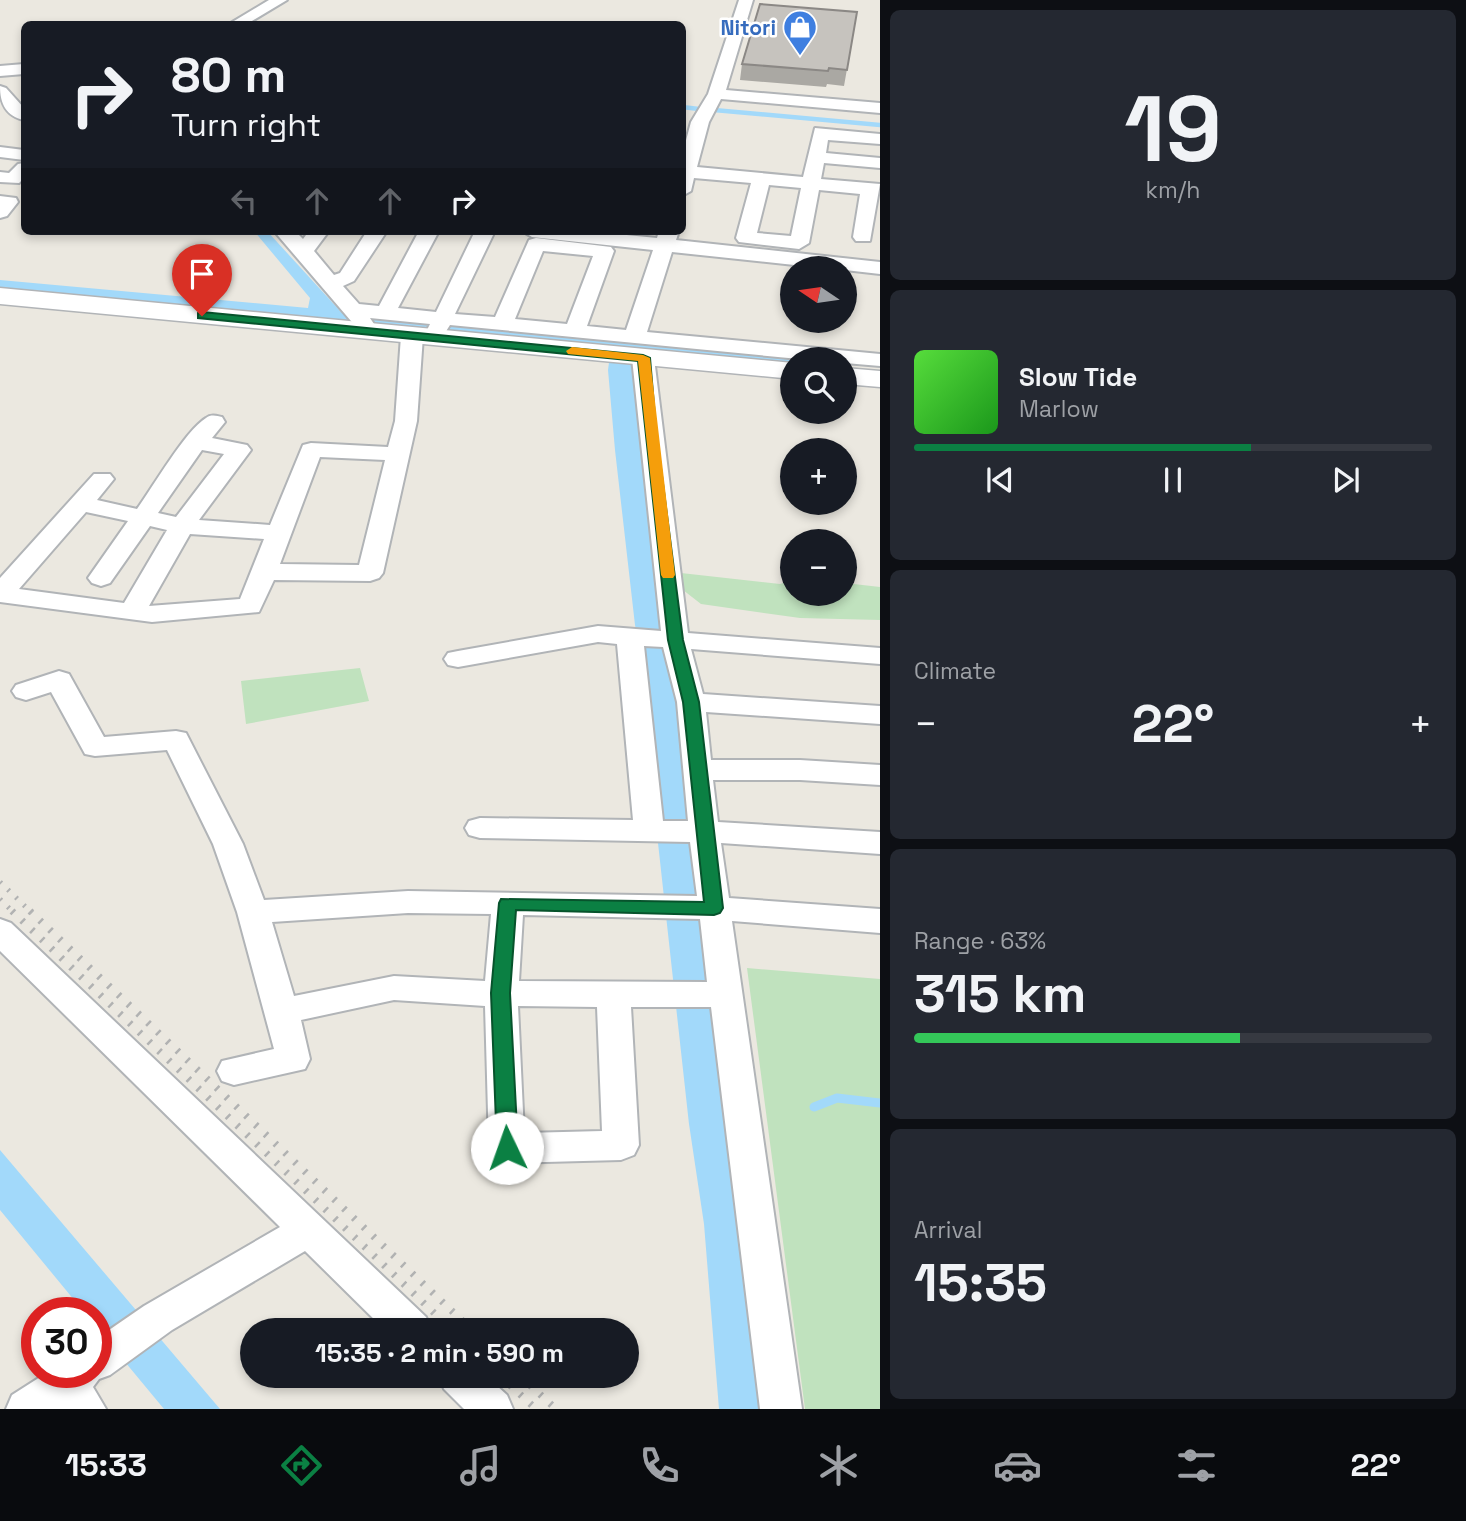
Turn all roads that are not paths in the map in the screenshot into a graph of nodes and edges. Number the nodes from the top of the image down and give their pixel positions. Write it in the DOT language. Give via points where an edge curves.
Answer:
graph roads {
  1 [pos="281,0"];
  2 [pos="746,0"];
  3 [pos="242,21"];
  4 [pos="21,69"];
  5 [pos="0,71"];
  6 [pos="0,91"];
  7 [pos="716,94"];
  8 [pos="880,108"];
  9 [pos="21,113"];
  10 [pos="691,121"];
  11 [pos="880,139"];
  12 [pos="0,152"];
  13 [pos="817,157"];
  14 [pos="880,163"];
  15 [pos="21,165"];
  16 [pos="21,170"];
  17 [pos="686,172"];
  18 [pos="0,177"];
  19 [pos="762,178"];
  20 [pos="686,182"];
  21 [pos="813,183"];
  22 [pos="875,189"];
  23 [pos="288,235"];
  24 [pos="315,235"];
  25 [pos="374,235"];
  26 [pos="426,235"];
  27 [pos="483,235"];
  28 [pos="609,235"];
  29 [pos="863,237"];
  30 [pos="666,238"];
  31 [pos="304,251"];
  32 [pos="880,268"];
  33 [pos="331,284"];
  34 [pos="0,296"];
  35 [pos="365,318"];
  36 [pos="503,324"];
  37 [pos="433,329"];
  38 [pos="575,330"];
  39 [pos="639,347"];
  40 [pos="880,360"];
  41 [pos="780,369"];
  42 [pos="857,377"];
  43 [pos="880,379"];
  44 [pos="214,422"];
  45 [pos="196,442"];
  46 [pos="398,454"];
  47 [pos="102,479"];
  48 [pos="79,503"];
  49 [pos="143,516"];
  50 [pos="182,526"];
  51 [pos="277,533"];
  52 [pos="264,572"];
  53 [pos="101,579"];
  54 [pos="0,594"];
  55 [pos="132,612"];
  56 [pos="630,637"];
  57 [pos="676,640"];
  58 [pos="880,656"];
  59 [pos="458,659"];
  60 [pos="26,691"];
  61 [pos="691,702"];
  62 [pos="880,715"];
  63 [pos="699,770"];
  64 [pos="880,775"];
  65 [pos="480,828"];
  66 [pos="649,831"];
  67 [pos="704,832"];
  68 [pos="880,843"];
  69 [pos="508,903"];
  70 [pos="714,908"];
  71 [pos="253,912"];
  72 [pos="880,921"];
  73 [pos="0,931"];
  74 [pos="501,993"];
  75 [pos="613,994"];
  76 [pos="725,995"];
  77 [pos="282,1012"];
  78 [pos="234,1072"];
  79 [pos="309,1229"];
  80 [pos="400,1318"];
  81 [pos="112,1356"];
  82 [pos="65,1388"];
  83 [pos="470,1388"];
  84 [pos="27,1409"];
  85 [pos="492,1409"];
  86 [pos="780,1409"];
  1 -- 3 [label="street"];
  2 -- 7 [label="street"];
  4 -- 5 [label="street"];
  6 -- 9 [label="street"];
  7 -- 8 [label="street"];
  7 -- 10 [label="street"];
  10 -- 17 [label="street"];
  11 -- 13 [label="street" via="821,133"];
  12 -- 15 [label="street"];
  13 -- 14 [label="street"];
  13 -- 21 [label="street"];
  16 -- 18 [label="street" via="13,179"];
  19 -- 20 [label="street"];
  19 -- 21 [label="street"];
  19 -- 21 [label="street" via="746,238 799,243"];
  21 -- 22 [label="street"];
  22 -- 29 [label="street"];
  23 -- 31 [label="street"];
  24 -- 31 [label="street"];
  25 -- 33 [label="street" via="347,277"];
  26 -- 35 [label="street"];
  27 -- 37 [label="street"];
  28 -- 30 [label="street"];
  30 -- 32 [label="street"];
  30 -- 39 [label="street"];
  31 -- 33 [label="street"];
  33 -- 35 [label="street"];
  34 -- 35 [label="street"];
  35 -- 37 [label="street"];
  35 -- 37 [label="street"];
  36 -- 37 [label="street"];
  36 -- 38 [label="street"];
  36 -- 38 [label="street" via="536,244 604,251"];
  37 -- 39 [label="street" via="612,355"];
  37 -- 46 [label="street"];
  38 -- 39 [label="street"];
  39 -- 40 [label="street"];
  39 -- 41 [label="street"];
  39 -- 57 [label="street"];
  42 -- 43 [label="street"];
  44 -- 45 [label="street"];
  45 -- 49 [label="street"];
  45 -- 50 [label="street" via="239,450"];
  46 -- 51 [label="street" via="311,450"];
  46 -- 52 [label="street" via="370,573"];
  47 -- 48 [label="street"];
  48 -- 49 [label="street"];
  48 -- 54 [label="street"];
  49 -- 50 [label="street"];
  49 -- 53 [label="street"];
  50 -- 51 [label="street"];
  50 -- 55 [label="street"];
  51 -- 52 [label="street"];
  52 -- 55 [label="street" via="250,606"];
  54 -- 55 [label="street"];
  56 -- 57 [label="street"];
  56 -- 59 [label="street" via="598,634"];
  56 -- 66 [label="street"];
  57 -- 58 [label="street"];
  57 -- 61 [label="street"];
  60 -- 71 [label="street" via="59,680 95,747 176,740 228,844"];
  61 -- 62 [label="street"];
  61 -- 63 [label="street"];
  63 -- 64 [label="street"];
  63 -- 67 [label="street"];
  65 -- 66 [label="street"];
  66 -- 67 [label="street"];
  67 -- 68 [label="street"];
  67 -- 70 [label="street"];
  69 -- 70 [label="street"];
  69 -- 71 [label="street" via="408,902"];
  69 -- 74 [label="street"];
  70 -- 72 [label="street"];
  70 -- 76 [label="street"];
  71 -- 77 [label="street"];
  73 -- 79 [label="street"];
  74 -- 75 [label="street"];
  74 -- 75 [label="street" via="507,1148 621,1145"];
  74 -- 77 [label="street" via="394,988"];
  75 -- 76 [label="street"];
  76 -- 86 [label="street"];
  77 -- 78 [label="street" via="293,1059"];
  79 -- 80 [label="street"];
  79 -- 81 [label="street" via="158,1318"];
  82 -- 84 [label="street"];
  83 -- 85 [label="street"];
}
